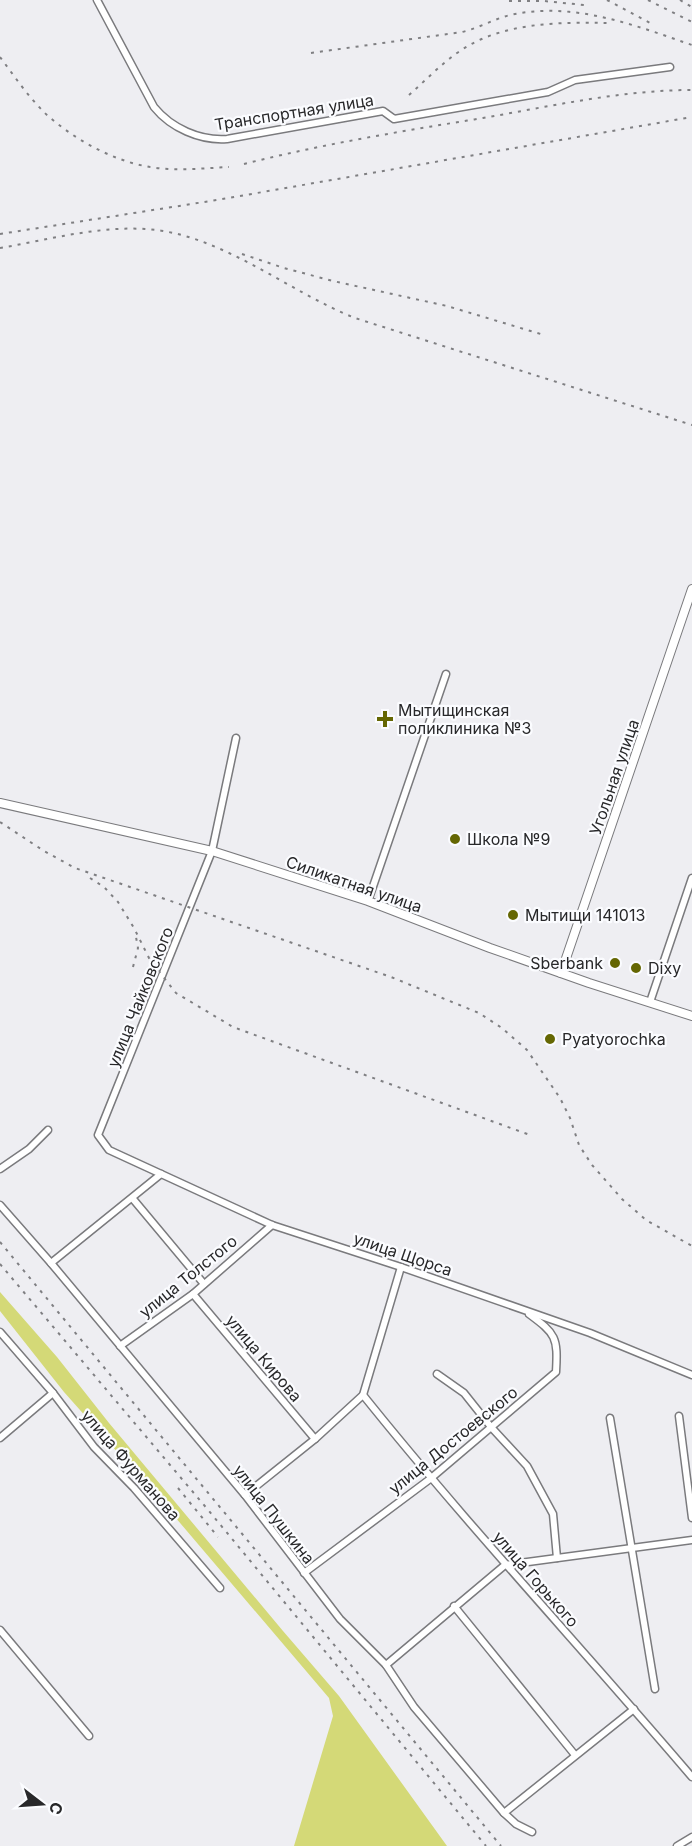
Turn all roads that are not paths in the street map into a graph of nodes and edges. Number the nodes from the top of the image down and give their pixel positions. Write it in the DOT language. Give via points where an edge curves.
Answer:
graph roads {
  1 [pos="97,0"];
  2 [pos="670,67"];
  3 [pos="691,595"];
  4 [pos="446,674"];
  5 [pos="236,738"];
  6 [pos="0,803"];
  7 [pos="212,851"];
  8 [pos="692,878"];
  9 [pos="368,901"];
  10 [pos="561,973"];
  11 [pos="650,1002"];
  12 [pos="692,1016"];
  13 [pos="48,1130"];
  14 [pos="109,1150"];
  15 [pos="0,1169"];
  16 [pos="161,1174"];
  17 [pos="133,1199"];
  18 [pos="0,1205"];
  19 [pos="272,1225"];
  20 [pos="51,1263"];
  21 [pos="401,1267"];
  22 [pos="204,1284"];
  23 [pos="193,1294"];
  24 [pos="523,1310"];
  25 [pos="0,1332"];
  26 [pos="120,1346"];
  27 [pos="437,1374"];
  28 [pos="692,1375"];
  29 [pos="53,1393"];
  30 [pos="363,1395"];
  31 [pos="679,1416"];
  32 [pos="610,1418"];
  33 [pos="491,1427"];
  34 [pos="0,1438"];
  35 [pos="315,1439"];
  36 [pos="430,1479"];
  37 [pos="245,1495"];
  38 [pos="692,1518"];
  39 [pos="692,1540"];
  40 [pos="631,1548"];
  41 [pos="557,1558"];
  42 [pos="505,1565"];
  43 [pos="304,1573"];
  44 [pos="220,1588"];
  45 [pos="454,1606"];
  46 [pos="0,1630"];
  47 [pos="386,1665"];
  48 [pos="655,1689"];
  49 [pos="634,1709"];
  50 [pos="89,1736"];
  51 [pos="575,1755"];
  52 [pos="692,1777"];
  53 [pos="504,1813"];
  54 [pos="532,1832"];
  55 [pos="692,1837"];
  56 [pos="677,1846"];
  1 -- 2 [label="street, Транспортная улица" via="153,107 174,125 211,139 383,111 394,118 548,92 575,81"];
  3 -- 10 [label="street, Угольная улица"];
  4 -- 9 [label="street"];
  5 -- 7 [label="street"];
  6 -- 7 [label="street, Силикатная улица"];
  7 -- 9 [label="street, Силикатная улица"];
  7 -- 14 [label="street, улица Чайковского" via="98,1136"];
  8 -- 11 [label="street"];
  9 -- 10 [label="street, Силикатная улица"];
  10 -- 11 [label="street, Силикатная улица"];
  11 -- 12 [label="street, Силикатная улица"];
  13 -- 15 [label="street"];
  14 -- 16 [label="street, улица Щорса"];
  16 -- 17 [label="street"];
  16 -- 19 [label="street, улица Щорса"];
  17 -- 20 [label="street"];
  17 -- 22 [label="street"];
  18 -- 20 [label="street, улица Пушкина"];
  19 -- 21 [label="street, улица Щорса"];
  19 -- 22 [label="street, улица Толстого"];
  20 -- 26 [label="street, улица Пушкина"];
  21 -- 24 [label="street, улица Щорса"];
  21 -- 30 [label="street"];
  22 -- 23 [label="street, улица Толстого"];
  23 -- 26 [label="street, улица Толстого"];
  23 -- 35 [label="street, улица Кирова"];
  24 -- 28 [label="street, улица Щорса" via="590,1332"];
  24 -- 33 [label="street, улица Достоевского" via="547,1327 558,1345 556,1372"];
  25 -- 29 [label="street, улица Фурманова"];
  26 -- 37 [label="street, улица Пушкина"];
  27 -- 33 [label="street" via="464,1393"];
  29 -- 34 [label="street"];
  29 -- 44 [label="street, улица Фурманова" via="94,1447"];
  30 -- 35 [label="street"];
  30 -- 36 [label="street, улица Горького"];
  31 -- 38 [label="street"];
  32 -- 40 [label="street"];
  33 -- 36 [label="street, улица Достоевского"];
  33 -- 41 [label="street" via="527,1466 553,1514"];
  35 -- 37 [label="street"];
  36 -- 42 [label="street, улица Горького"];
  36 -- 43 [label="street, улица Достоевского"];
  37 -- 43 [label="street, улица Пушкина"];
  39 -- 40 [label="street"];
  40 -- 41 [label="street"];
  40 -- 48 [label="street"];
  41 -- 42 [label="street"];
  42 -- 45 [label="street"];
  42 -- 49 [label="street, улица Горького"];
  43 -- 47 [label="street, улица Пушкина" via="340,1619"];
  45 -- 47 [label="street"];
  45 -- 51 [label="street"];
  46 -- 50 [label="street"];
  47 -- 53 [label="street, улица Пушкина" via="414,1707"];
  49 -- 51 [label="street"];
  49 -- 52 [label="street, улица Горького"];
  51 -- 53 [label="street"];
  53 -- 54 [label="street, улица Пушкина"];
  55 -- 56 [label="street"];
}
